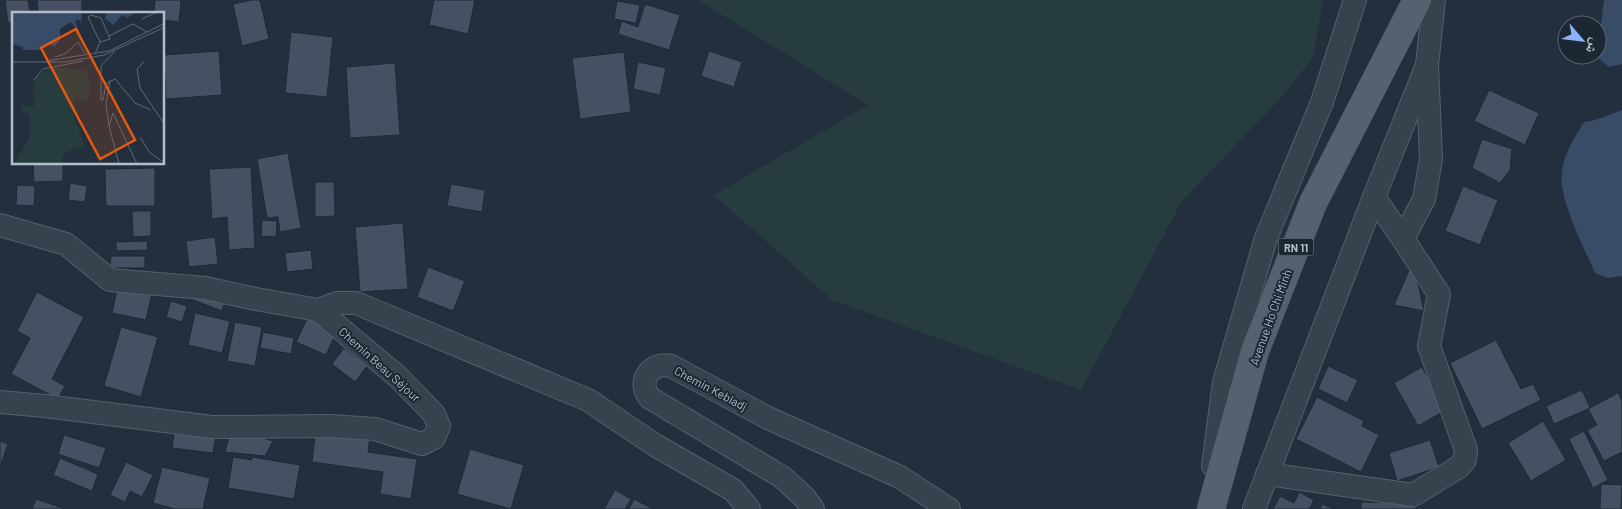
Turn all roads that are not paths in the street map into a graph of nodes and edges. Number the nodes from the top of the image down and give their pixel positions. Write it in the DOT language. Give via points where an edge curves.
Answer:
graph roads {
  1 [pos="1355,0"];
  2 [pos="1417,0"];
  3 [pos="1434,0"];
  4 [pos="1427,65"];
  5 [pos="1374,197"];
  6 [pos="0,225"];
  7 [pos="1402,239"];
  8 [pos="318,310"];
  9 [pos="0,402"];
  10 [pos="1267,474"];
  11 [pos="749,509"];
  12 [pos="813,509"];
  13 [pos="949,509"];
  14 [pos="1210,509"];
  15 [pos="1254,509"];
  1 -- 14 [label="street" via="1322,102 1266,238 1224,382"];
  2 -- 14 [label="main road, Avenue Ho Chi Minh / RN 11" via="1313,203 1255,351"];
  3 -- 4 [label="street"];
  4 -- 5 [label="street"];
  4 -- 7 [label="street" via="1431,159 1424,199"];
  5 -- 7 [label="street"];
  5 -- 10 [label="street"];
  6 -- 8 [label="street, Chemin Beau Séjour" via="66,244 110,280 205,288"];
  7 -- 10 [label="street" via="1439,294 1429,346 1466,450 1465,460 1413,495"];
  8 -- 9 [label="street, Chemin Beau Séjour" via="398,377 434,414 438,426 434,438 422,444 375,429 330,426 212,427"];
  8 -- 11 [label="street" via="337,303 356,303 588,400 654,445 732,490"];
  10 -- 15 [label="street"];
  12 -- 13 [label="street, Chemin Kebladj" via="782,477 650,398 644,386 650,370 662,365 671,366 768,418 900,477"];
}
